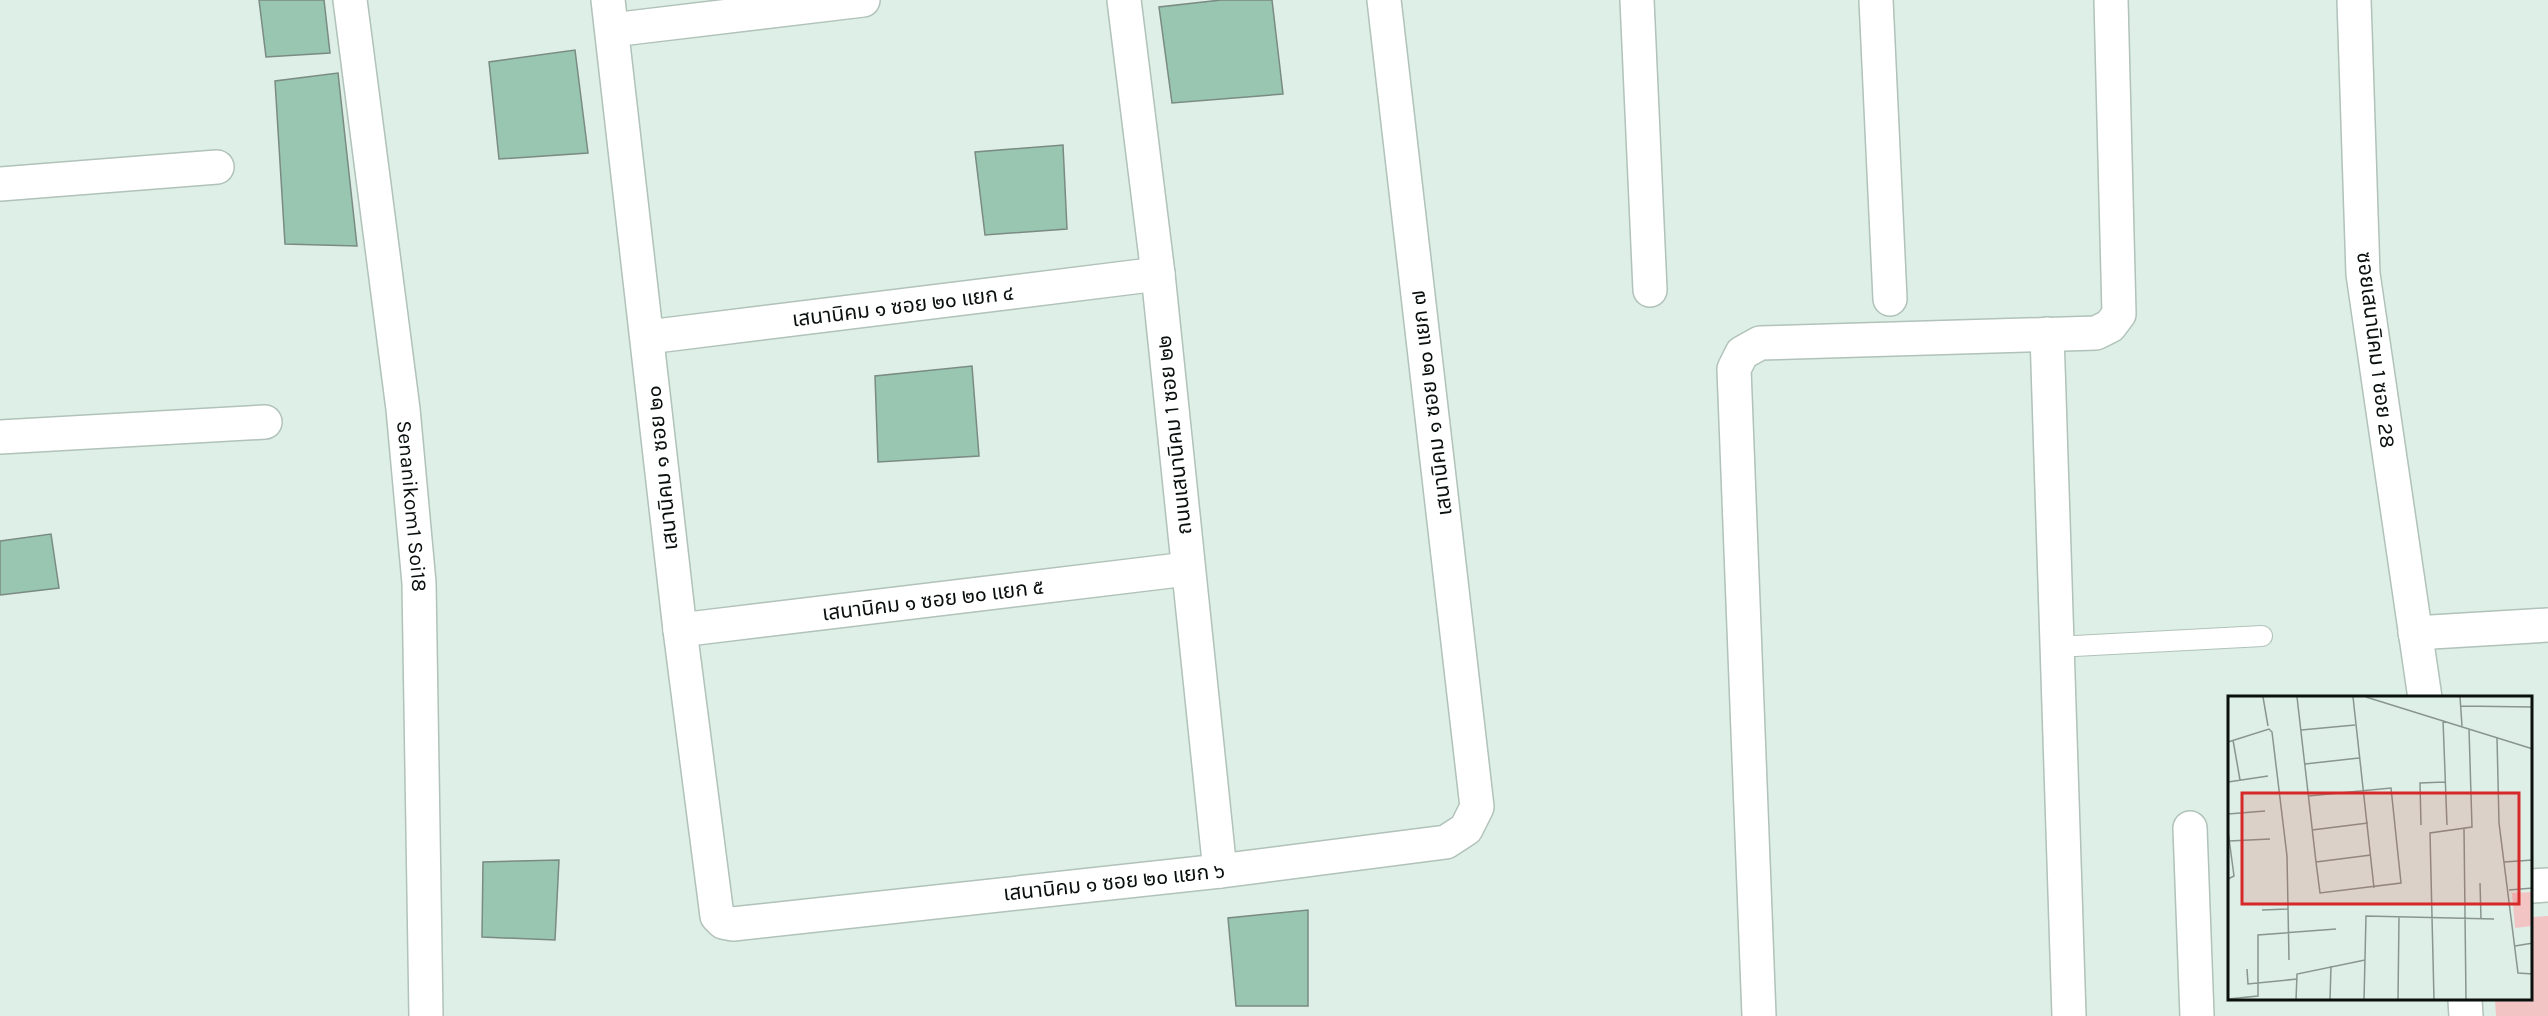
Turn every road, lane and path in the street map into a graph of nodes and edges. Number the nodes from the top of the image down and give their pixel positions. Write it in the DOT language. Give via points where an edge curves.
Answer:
graph roads {
  1 [pos="350,0"];
  2 [pos="863,0"];
  3 [pos="1124,0"];
  4 [pos="1384,0"];
  5 [pos="1636,0"];
  6 [pos="1876,0"];
  7 [pos="2110,0"];
  8 [pos="2354,0"];
  9 [pos="610,15"];
  10 [pos="217,167"];
  11 [pos="0,184"];
  12 [pos="1158,274"];
  13 [pos="1650,290"];
  14 [pos="1890,299"];
  15 [pos="2047,334"];
  16 [pos="648,337"];
  17 [pos="265,422"];
  18 [pos="0,437"];
  19 [pos="1187,569"];
  20 [pos="2548,625"];
  21 [pos="680,630"];
  22 [pos="2415,633"];
  23 [pos="2262,636"];
  24 [pos="2056,647"];
  25 [pos="2425,696"];
  26 [pos="1477,807"];
  27 [pos="2190,828"];
  28 [pos="1220,871"];
  29 [pos="2548,885"];
  30 [pos="2533,886"];
  31 [pos="733,924"];
  32 [pos="2465,1001"];
  33 [pos="426,1016"];
  34 [pos="1759,1016"];
  35 [pos="2069,1016"];
  36 [pos="2197,1016"];
  37 [pos="2466,1016"];
  1 -- 33 [label="street, Senanikom1 Soi18" via="403,409 419,583"];
  2 -- 9 [label="street"];
  3 -- 12 [label="street, ถนนเสนานิคม 1 ซอย ๒๒"];
  4 -- 26 [label="street, เสนานิคม ๑ ซอย ๒๐ แยก ๗"];
  5 -- 13 [label="street"];
  6 -- 14 [label="street"];
  7 -- 15 [label="street" via="2119,314 2110,326 2096,333"];
  8 -- 22 [label="street, ซอยเสนานิคม 1 ซอย 28" via="2363,274"];
  9 -- 16 [label="street, เสนานิคม ๑ ซอย ๒๐"];
  10 -- 11 [label="street"];
  12 -- 16 [label="street, เสนานิคม ๑ ซอย ๒๐ แยก ๔"];
  12 -- 19 [label="street, ถนนเสนานิคม 1 ซอย ๒๒"];
  15 -- 24 [label="street"];
  15 -- 34 [label="street" via="1761,343 1742,353 1734,369"];
  16 -- 21 [label="street, เสนานิคม ๑ ซอย ๒๐"];
  17 -- 18 [label="street"];
  19 -- 21 [label="street, เสนานิคม ๑ ซอย ๒๐ แยก ๕"];
  19 -- 28 [label="street, ถนนเสนานิคม 1 ซอย ๒๒"];
  20 -- 22 [label="street"];
  21 -- 31 [label="street, เสนานิคม ๑ ซอย ๒๐" via="717,916"];
  22 -- 25 [label="street, ซอยเสนานิคม 1 ซอย 28"];
  23 -- 24 [label="lane"];
  24 -- 35 [label="street"];
  26 -- 28 [label="street, เสนานิคม ๑ ซอย ๒๐ แยก ๖" via="1466,829 1446,842"];
  27 -- 36 [label="street"];
  28 -- 31 [label="street, เสนานิคม ๑ ซอย ๒๐ แยก ๖"];
  29 -- 30 [label="street"];
  32 -- 37 [label="street"];
}
